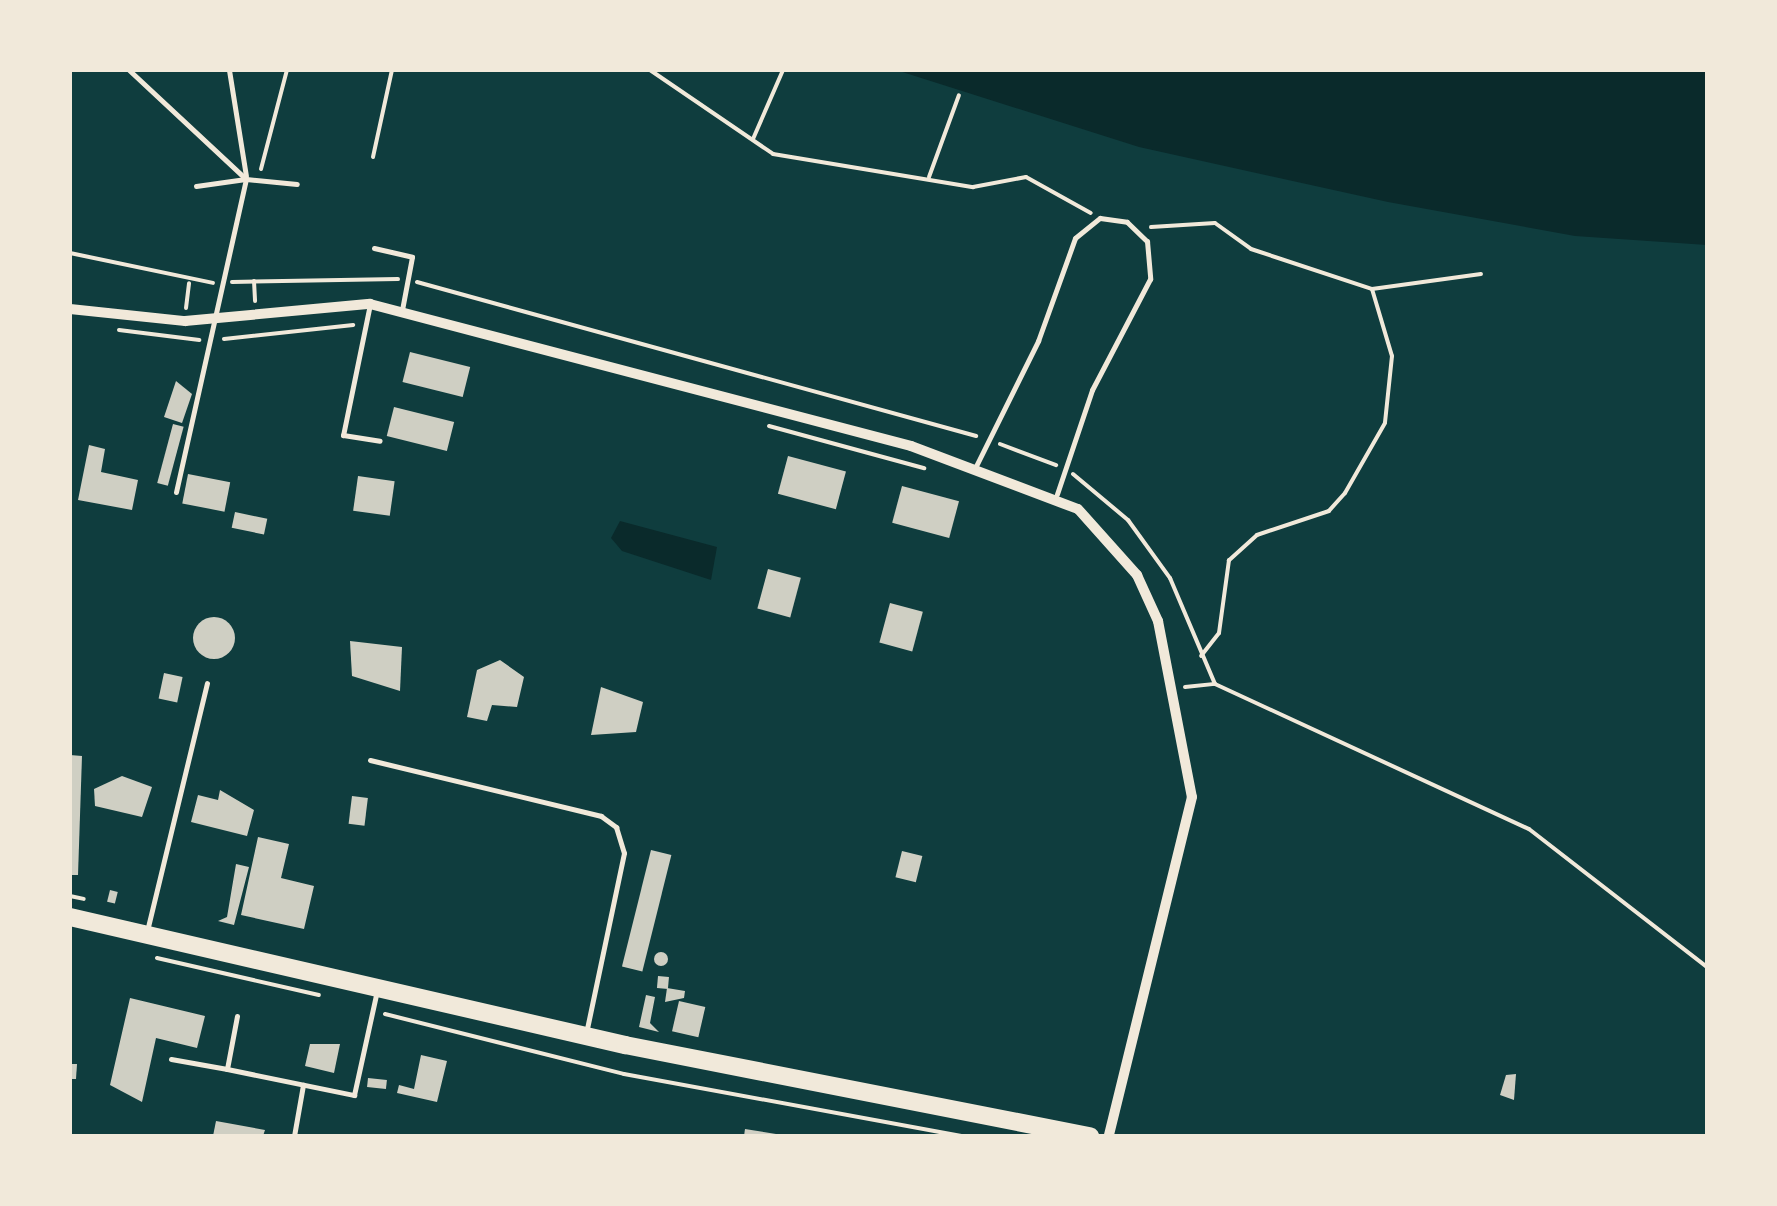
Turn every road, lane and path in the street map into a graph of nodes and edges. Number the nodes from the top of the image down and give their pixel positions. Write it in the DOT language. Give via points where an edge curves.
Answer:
graph roads {
  1 [pos="129,70"];
  2 [pos="229,70"];
  3 [pos="286,70"];
  4 [pos="392,70"];
  5 [pos="650,70"];
  6 [pos="783,70"];
  7 [pos="138,73"];
  8 [pos="959,95"];
  9 [pos="752,140"];
  10 [pos="374,157"];
  11 [pos="928,176"];
  12 [pos="246,179"];
  13 [pos="258,179"];
  14 [pos="297,184"];
  15 [pos="196,186"];
  16 [pos="1100,218"];
  17 [pos="1140,230"];
  18 [pos="374,248"];
  19 [pos="70,253"];
  20 [pos="1482,274"];
  21 [pos="254,280"];
  22 [pos="408,280"];
  23 [pos="189,283"];
  24 [pos="219,283"];
  25 [pos="1372,288"];
  26 [pos="370,304"];
  27 [pos="255,306"];
  28 [pos="70,309"];
  29 [pos="186,309"];
  30 [pos="402,310"];
  31 [pos="218,320"];
  32 [pos="366,323"];
  33 [pos="100,328"];
  34 [pos="259,329"];
  35 [pos="260,337"];
  36 [pos="215,340"];
  37 [pos="805,389"];
  38 [pos="802,405"];
  39 [pos="918,420"];
  40 [pos="757,422"];
  41 [pos="915,434"];
  42 [pos="985,439"];
  43 [pos="380,441"];
  44 [pos="976,466"];
  45 [pos="1066,469"];
  46 [pos="940,472"];
  47 [pos="176,492"];
  48 [pos="1057,494"];
  49 [pos="1201,656"];
  50 [pos="207,684"];
  51 [pos="1215,684"];
  52 [pos="1176,689"];
  53 [pos="370,760"];
  54 [pos="70,896"];
  55 [pos="84,899"];
  56 [pos="70,918"];
  57 [pos="146,934"];
  58 [pos="143,954"];
  59 [pos="1707,966"];
  60 [pos="377,988"];
  61 [pos="328,996"];
  62 [pos="373,1009"];
  63 [pos="237,1016"];
  64 [pos="586,1036"];
  65 [pos="170,1058"];
  66 [pos="226,1070"];
  67 [pos="303,1085"];
  68 [pos="294,1136"];
  69 [pos="961,1136"];
  70 [pos="1090,1136"];
  71 [pos="1110,1136"];
  1 -- 7 [label="lane"];
  2 -- 12 [label="lane"];
  3 -- 13 [label="path"];
  4 -- 10 [label="path"];
  5 -- 9 [label="path"];
  6 -- 9 [label="path"];
  7 -- 12 [label="lane"];
  8 -- 11 [label="path"];
  9 -- 11 [label="path" via="773,154"];
  11 -- 16 [label="path" via="973,187 1026,177"];
  12 -- 13 [label="lane"];
  12 -- 15 [label="lane"];
  12 -- 24 [label="lane"];
  13 -- 14 [label="lane"];
  16 -- 17 [label="lane"];
  16 -- 42 [label="lane" via="1075,238 1038,341"];
  17 -- 25 [label="path" via="1202,220 1251,250"];
  17 -- 45 [label="lane" via="1152,254 1146,292 1092,390"];
  18 -- 22 [label="lane" via="412,256"];
  19 -- 23 [label="path"];
  20 -- 25 [label="path"];
  21 -- 22 [label="path"];
  21 -- 24 [label="path"];
  21 -- 27 [label="path"];
  22 -- 30 [label="lane"];
  22 -- 37 [label="path"];
  23 -- 24 [label="path"];
  23 -- 29 [label="path"];
  24 -- 31 [label="lane"];
  25 -- 49 [label="path" via="1392,356 1385,424 1338,503 1257,536 1229,560 1219,633"];
  26 -- 30 [label="street"];
  26 -- 31 [label="street"];
  26 -- 32 [label="lane"];
  28 -- 31 [label="street"];
  30 -- 44 [label="street"];
  31 -- 36 [label="lane"];
  32 -- 35 [label="path"];
  32 -- 43 [label="lane" via="343,434"];
  33 -- 36 [label="path"];
  34 -- 35 [label="path"];
  35 -- 36 [label="path"];
  36 -- 47 [label="lane"];
  37 -- 38 [label="path"];
  37 -- 39 [label="path"];
  39 -- 41 [label="path"];
  39 -- 42 [label="path"];
  40 -- 46 [label="path"];
  42 -- 44 [label="lane"];
  42 -- 45 [label="path"];
  44 -- 48 [label="street"];
  45 -- 48 [label="lane"];
  45 -- 49 [label="path" via="1144,540"];
  48 -- 52 [label="street" via="1104,532 1137,575"];
  49 -- 51 [label="path"];
  50 -- 57 [label="lane"];
  51 -- 52 [label="path"];
  51 -- 59 [label="path" via="1530,829"];
  52 -- 71 [label="street" via="1190,762 1188,834"];
  53 -- 64 [label="lane" via="601,816 616,827 624,852"];
  54 -- 55 [label="path"];
  56 -- 57 [label="highway"];
  57 -- 60 [label="highway"];
  58 -- 61 [label="path"];
  60 -- 62 [label="lane"];
  60 -- 64 [label="highway"];
  62 -- 67 [label="lane" via="354,1095"];
  62 -- 69 [label="path" via="624,1074"];
  63 -- 66 [label="lane"];
  64 -- 70 [label="highway"];
  65 -- 66 [label="lane"];
  66 -- 67 [label="lane"];
  67 -- 68 [label="lane"];
}
